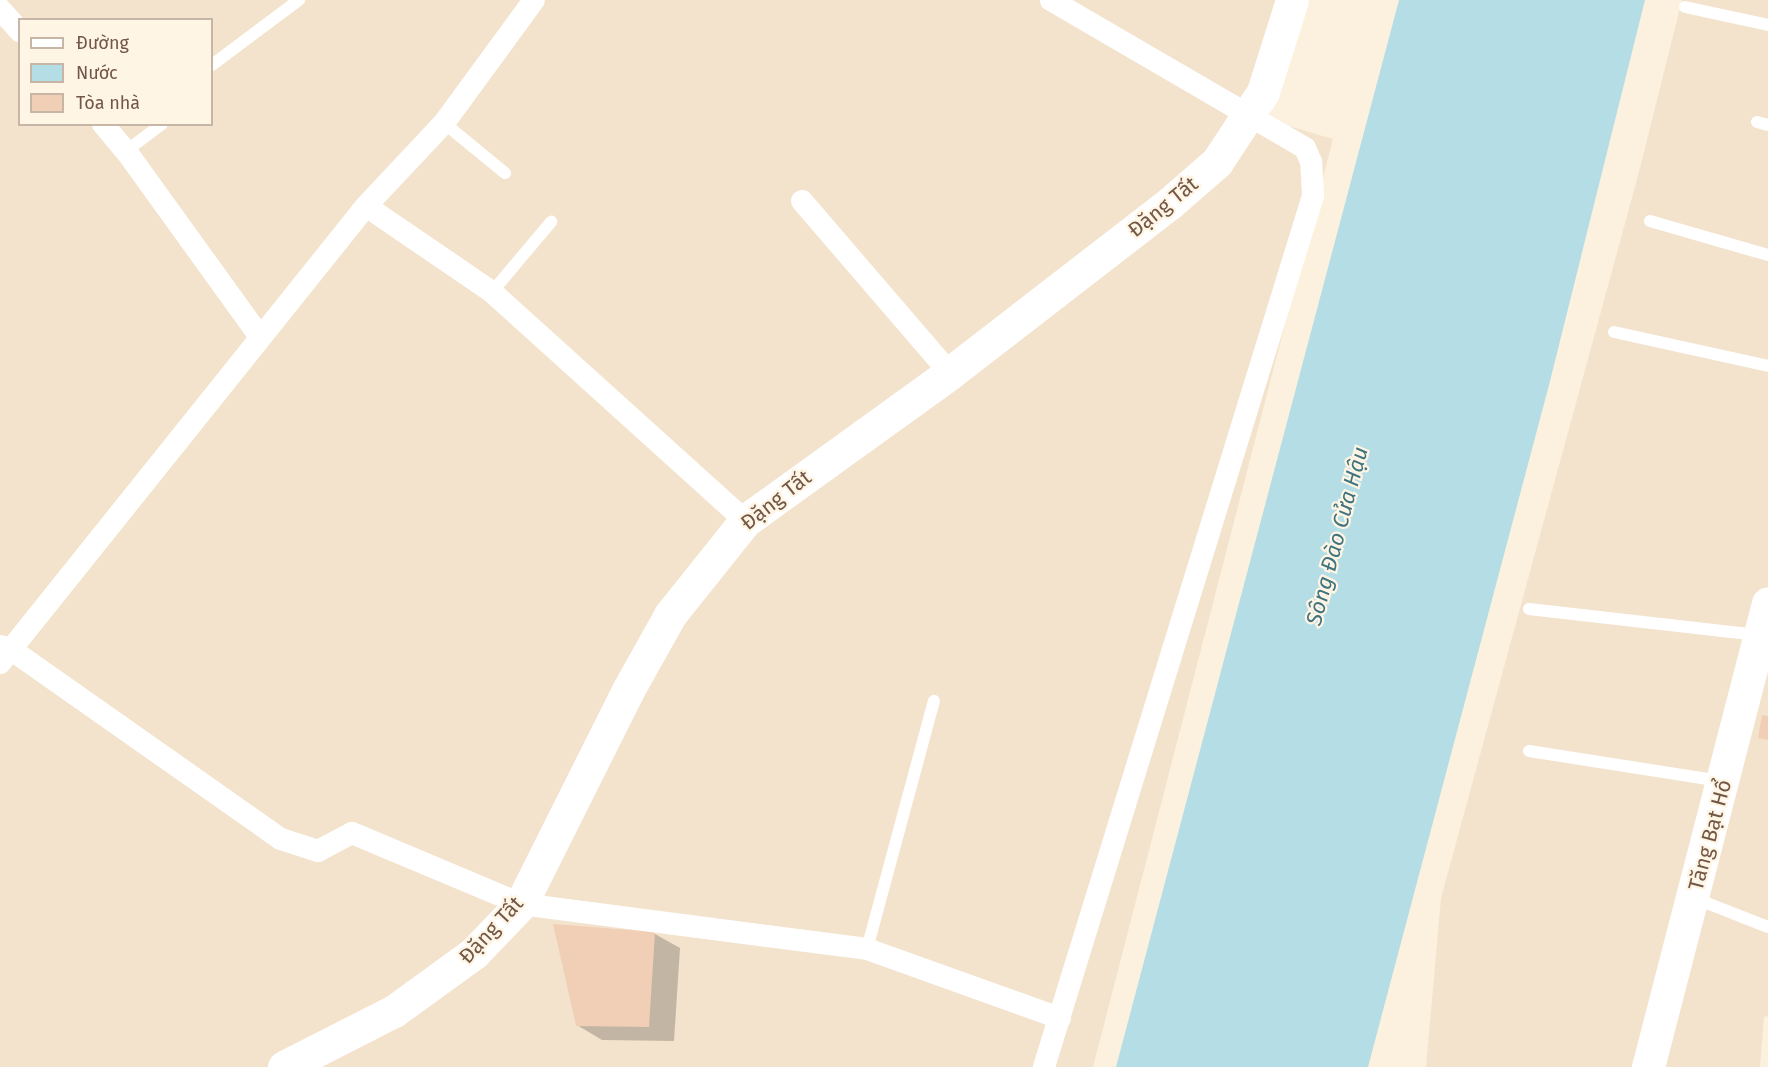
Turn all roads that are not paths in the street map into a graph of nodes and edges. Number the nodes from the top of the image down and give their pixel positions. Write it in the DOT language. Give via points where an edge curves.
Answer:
graph roads {
  1 [pos="299,0"];
  2 [pos="534,0"];
  3 [pos="1051,0"];
  4 [pos="1292,0"];
  5 [pos="1685,7"];
  6 [pos="0,9"];
  7 [pos="1768,25"];
  8 [pos="18,29"];
  9 [pos="213,64"];
  10 [pos="1250,118"];
  11 [pos="444,123"];
  12 [pos="105,126"];
  13 [pos="159,126"];
  14 [pos="126,151"];
  15 [pos="505,173"];
  16 [pos="802,201"];
  17 [pos="366,206"];
  18 [pos="551,222"];
  19 [pos="1650,222"];
  20 [pos="1768,255"];
  21 [pos="492,292"];
  22 [pos="1614,332"];
  23 [pos="260,337"];
  24 [pos="1768,366"];
  25 [pos="950,373"];
  26 [pos="745,521"];
  27 [pos="1768,603"];
  28 [pos="1529,609"];
  29 [pos="1759,636"];
  30 [pos="3,652"];
  31 [pos="934,701"];
  32 [pos="1529,751"];
  33 [pos="1724,782"];
  34 [pos="1693,897"];
  35 [pos="521,903"];
  36 [pos="1768,927"];
  37 [pos="867,949"];
  38 [pos="1060,1018"];
  39 [pos="284,1067"];
  40 [pos="1044,1067"];
  41 [pos="1648,1067"];
  1 -- 9 [label="lane"];
  2 -- 11 [label="street"];
  3 -- 10 [label="street"];
  4 -- 10 [label="street, Đặng Tất" via="1263,92"];
  5 -- 7 [label="lane"];
  6 -- 8 [label="street"];
  10 -- 25 [label="street, Đặng Tất" via="1217,162 1170,203"];
  10 -- 38 [label="street" via="1305,148 1311,162 1313,196"];
  11 -- 15 [label="lane"];
  11 -- 17 [label="street"];
  12 -- 14 [label="street"];
  13 -- 14 [label="lane"];
  14 -- 23 [label="street"];
  16 -- 25 [label="street"];
  17 -- 21 [label="street"];
  17 -- 23 [label="street"];
  18 -- 21 [label="lane"];
  19 -- 20 [label="lane"];
  21 -- 26 [label="street"];
  22 -- 24 [label="lane"];
  23 -- 30 [label="street"];
  25 -- 26 [label="street, Đặng Tất"];
  26 -- 35 [label="street, Đặng Tất" via="670,615"];
  27 -- 29 [label="street, Tăng Bạt Hổ"];
  28 -- 29 [label="lane"];
  29 -- 33 [label="street, Tăng Bạt Hổ"];
  30 -- 35 [label="street" via="281,839 318,851 352,834"];
  31 -- 37 [label="lane"];
  32 -- 33 [label="lane"];
  33 -- 34 [label="street, Tăng Bạt Hổ"];
  34 -- 36 [label="lane"];
  34 -- 41 [label="street, Tăng Bạt Hổ"];
  35 -- 37 [label="street"];
  35 -- 39 [label="street, Đặng Tất" via="474,953 435,984 394,1011"];
  37 -- 38 [label="street"];
  38 -- 40 [label="street"];
}
